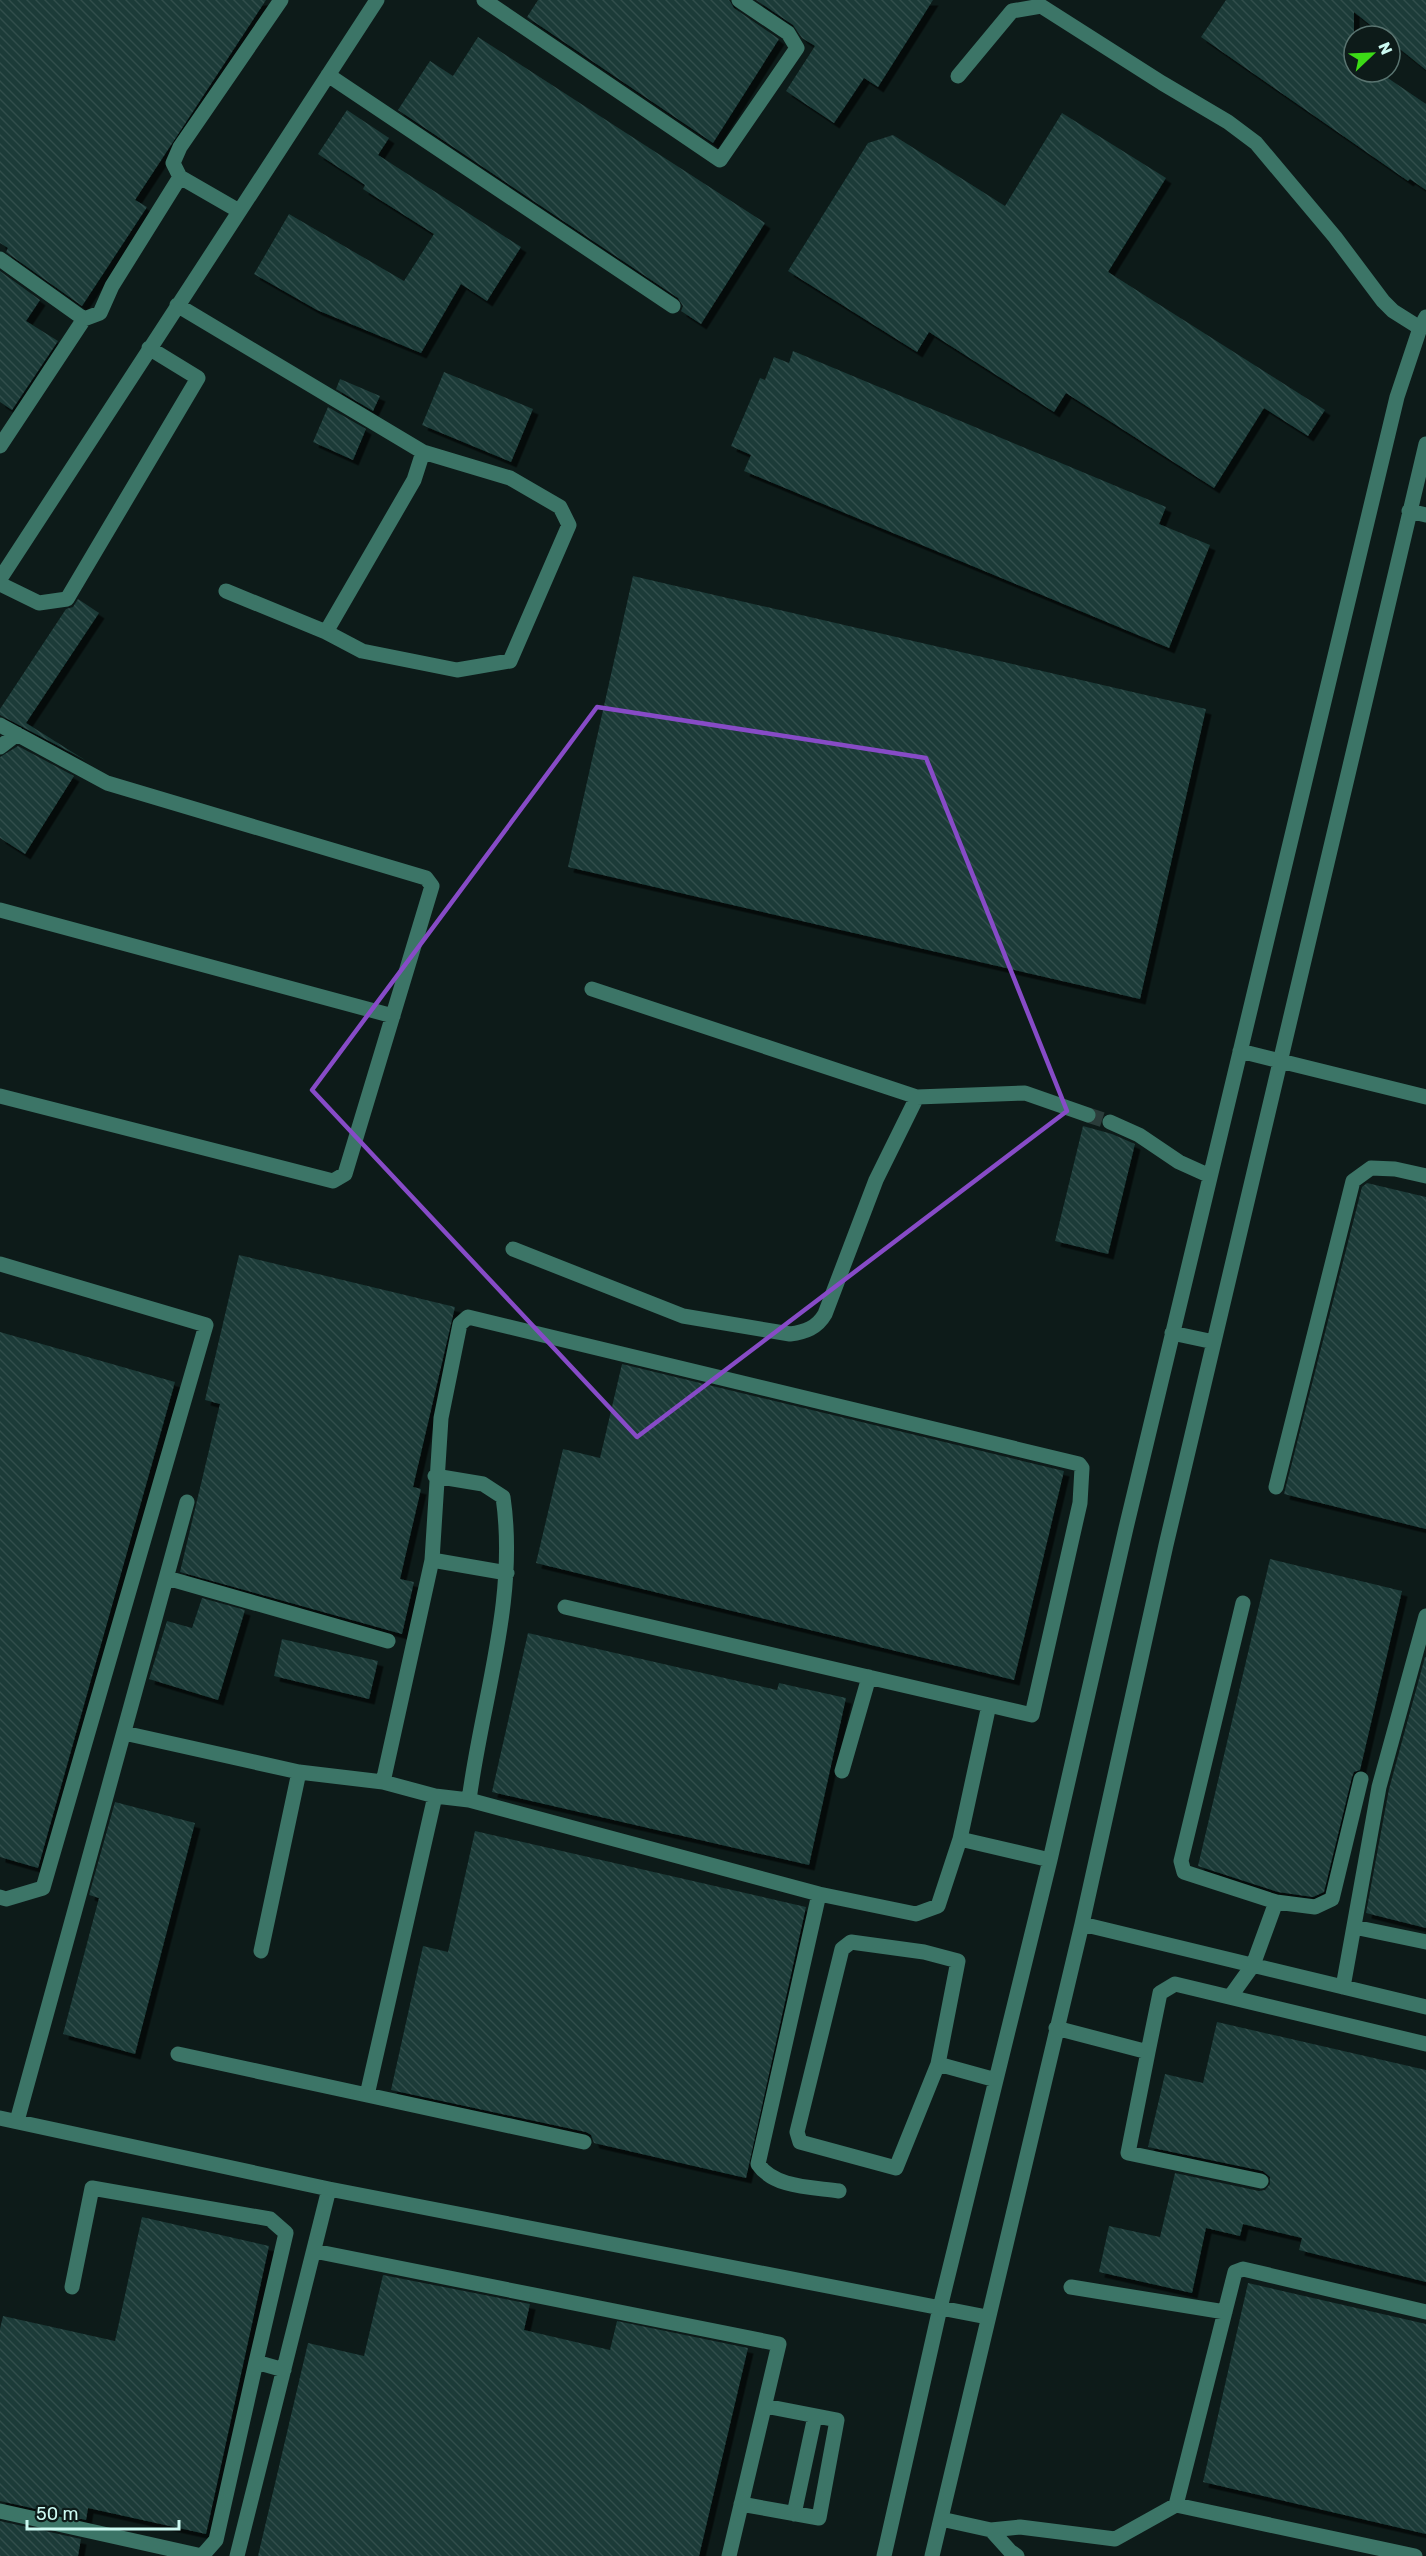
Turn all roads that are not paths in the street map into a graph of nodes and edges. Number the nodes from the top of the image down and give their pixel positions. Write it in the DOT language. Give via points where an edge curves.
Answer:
graph roads {
  1 [pos="280,0"];
  2 [pos="377,0"];
  3 [pos="484,0"];
  4 [pos="739,0"];
  5 [pos="328,75"];
  6 [pos="958,76"];
  7 [pos="180,177"];
  8 [pos="239,211"];
  9 [pos="0,259"];
  10 [pos="177,306"];
  11 [pos="673,306"];
  12 [pos="84,319"];
  13 [pos="1423,323"];
  14 [pos="149,348"];
  15 [pos="1426,444"];
  16 [pos="0,446"];
  17 [pos="423,452"];
  18 [pos="1409,511"];
  19 [pos="1426,515"];
  20 [pos="0,579"];
  21 [pos="0,584"];
  22 [pos="226,591"];
  23 [pos="326,632"];
  24 [pos="0,725"];
  25 [pos="17,734"];
  26 [pos="0,747"];
  27 [pos="0,910"];
  28 [pos="592,989"];
  29 [pos="393,1016"];
  30 [pos="1240,1052"];
  31 [pos="1281,1062"];
  32 [pos="0,1096"];
  33 [pos="917,1097"];
  34 [pos="1426,1097"];
  35 [pos="1088,1115"];
  36 [pos="1110,1122"];
  37 [pos="1210,1176"];
  38 [pos="1426,1176"];
  39 [pos="513,1249"];
  40 [pos="0,1264"];
  41 [pos="1172,1333"];
  42 [pos="1214,1341"];
  43 [pos="435,1476"];
  44 [pos="1276,1487"];
  45 [pos="187,1502"];
  46 [pos="432,1560"];
  47 [pos="507,1573"];
  48 [pos="166,1578"];
  49 [pos="1243,1603"];
  50 [pos="565,1607"];
  51 [pos="1426,1616"];
  52 [pos="388,1641"];
  53 [pos="869,1677"];
  54 [pos="989,1705"];
  55 [pos="124,1733"];
  56 [pos="842,1771"];
  57 [pos="299,1772"];
  58 [pos="1361,1779"];
  59 [pos="383,1782"];
  60 [pos="435,1796"];
  61 [pos="469,1800"];
  62 [pos="960,1839"];
  63 [pos="1050,1860"];
  64 [pos="819,1894"];
  65 [pos="0,1897"];
  66 [pos="1276,1902"];
  67 [pos="1082,1924"];
  68 [pos="1354,1928"];
  69 [pos="1426,1942"];
  70 [pos="261,1951"];
  71 [pos="1252,1965"];
  72 [pos="1343,1987"];
  73 [pos="1230,1997"];
  74 [pos="1426,2007"];
  75 [pos="1056,2028"];
  76 [pos="1426,2044"];
  77 [pos="1148,2052"];
  78 [pos="178,2054"];
  79 [pos="938,2064"];
  80 [pos="996,2080"];
  81 [pos="367,2095"];
  82 [pos="0,2118"];
  83 [pos="17,2121"];
  84 [pos="584,2142"];
  85 [pos="1261,2181"];
  86 [pos="329,2189"];
  87 [pos="839,2191"];
  88 [pos="314,2251"];
  89 [pos="72,2287"];
  90 [pos="1071,2287"];
  91 [pos="940,2308"];
  92 [pos="1225,2312"];
  93 [pos="1426,2312"];
  94 [pos="987,2317"];
  95 [pos="256,2362"];
  96 [pos="284,2370"];
  97 [pos="765,2406"];
  98 [pos="815,2416"];
  99 [pos="741,2504"];
  100 [pos="1176,2505"];
  101 [pos="0,2511"];
  102 [pos="794,2514"];
  103 [pos="941,2518"];
  104 [pos="991,2530"];
  105 [pos="237,2556"];
  106 [pos="729,2556"];
  107 [pos="884,2556"];
  108 [pos="932,2556"];
  109 [pos="1017,2556"];
  110 [pos="1415,2556"];
  1 -- 7 [label="street" via="180,147 173,163"];
  2 -- 5 [label="street"];
  3 -- 4 [label="street" via="720,160 797,48 788,33"];
  5 -- 8 [label="street"];
  5 -- 11 [label="street"];
  6 -- 13 [label="street" via="1012,11 1041,6 1256,143 1383,301 1393,311"];
  7 -- 8 [label="street"];
  7 -- 12 [label="street" via="112,286 100,313"];
  8 -- 10 [label="street"];
  9 -- 12 [label="street"];
  10 -- 14 [label="street"];
  10 -- 17 [label="street"];
  12 -- 16 [label="street"];
  13 -- 30 [label="street" via="1397,397"];
  14 -- 20 [label="street"];
  14 -- 21 [label="street" via="198,378 66,599 39,603"];
  15 -- 18 [label="street"];
  17 -- 23 [label="street" via="414,480"];
  17 -- 23 [label="street" via="510,478 560,507 569,525 510,661 457,670 362,651"];
  18 -- 19 [label="street"];
  18 -- 31 [label="street"];
  22 -- 23 [label="street"];
  24 -- 25 [label="street"];
  25 -- 26 [label="street"];
  25 -- 29 [label="street" via="107,783 426,878 432,886"];
  27 -- 29 [label="street"];
  28 -- 33 [label="street"];
  29 -- 32 [label="street" via="345,1174 333,1181"];
  30 -- 31 [label="street"];
  30 -- 37 [label="street"];
  31 -- 34 [label="street"];
  31 -- 42 [label="street"];
  33 -- 35 [label="street" via="1025,1093"];
  33 -- 39 [label="street" via="876,1180 825,1314 805,1332 790,1334 683,1316"];
  36 -- 37 [label="street"];
  37 -- 41 [label="street"];
  38 -- 44 [label="street" via="1395,1168 1371,1168 1353,1180"];
  40 -- 65 [label="street" via="206,1325 43,1888 6,1899"];
  41 -- 42 [label="street"];
  41 -- 63 [label="street"];
  42 -- 67 [label="street"];
  43 -- 46 [label="street"];
  43 -- 47 [label="street" via="483,1484 503,1497"];
  43 -- 54 [label="street" via="460,1324 468,1317 1079,1464 1080,1503 1032,1715"];
  45 -- 48 [label="street"];
  46 -- 47 [label="street"];
  46 -- 59 [label="street"];
  47 -- 61 [label="street"];
  48 -- 52 [label="street"];
  48 -- 55 [label="street"];
  49 -- 66 [label="street" via="1181,1861 1184,1872"];
  50 -- 53 [label="street"];
  51 -- 68 [label="street" via="1378,1787"];
  53 -- 54 [label="street"];
  53 -- 56 [label="street"];
  54 -- 62 [label="street"];
  55 -- 57 [label="street"];
  55 -- 83 [label="street"];
  57 -- 59 [label="street"];
  57 -- 70 [label="street"];
  58 -- 66 [label="street" via="1332,1899 1315,1907"];
  59 -- 60 [label="street"];
  60 -- 61 [label="street"];
  60 -- 81 [label="street"];
  61 -- 64 [label="street"];
  62 -- 63 [label="street"];
  62 -- 64 [label="street" via="938,1906 916,1914"];
  63 -- 80 [label="street"];
  64 -- 87 [label="street" via="758,2164 765,2175 781,2182"];
  66 -- 71 [label="street"];
  67 -- 71 [label="street"];
  67 -- 75 [label="street"];
  68 -- 69 [label="street"];
  68 -- 72 [label="street"];
  71 -- 72 [label="street"];
  71 -- 73 [label="street"];
  72 -- 74 [label="street"];
  73 -- 76 [label="street"];
  73 -- 77 [label="street" via="1176,1984 1160,1992"];
  75 -- 77 [label="street"];
  75 -- 94 [label="street"];
  77 -- 85 [label="street" via="1128,2153"];
  78 -- 81 [label="street"];
  79 -- 79 [label="street" via="958,1960 850,1942 842,1948 797,2133 800,2142 896,2168"];
  79 -- 80 [label="street"];
  80 -- 91 [label="street"];
  81 -- 84 [label="street"];
  82 -- 83 [label="street"];
  83 -- 86 [label="street"];
  86 -- 88 [label="street"];
  86 -- 91 [label="street"];
  88 -- 96 [label="street"];
  88 -- 97 [label="street" via="779,2344"];
  89 -- 95 [label="street" via="92,2188 270,2219 285,2233"];
  90 -- 92 [label="street"];
  91 -- 94 [label="street"];
  91 -- 107 [label="street"];
  92 -- 93 [label="street" via="1235,2272 1243,2269"];
  92 -- 100 [label="street"];
  94 -- 103 [label="street"];
  95 -- 96 [label="street"];
  95 -- 101 [label="street" via="216,2540 202,2556"];
  96 -- 105 [label="street"];
  97 -- 98 [label="street"];
  97 -- 99 [label="street"];
  98 -- 102 [label="street"];
  98 -- 102 [label="street" via="837,2420 819,2518"];
  99 -- 102 [label="street"];
  99 -- 106 [label="street"];
  100 -- 104 [label="street" via="1115,2539 1020,2527"];
  100 -- 110 [label="street"];
  103 -- 104 [label="street"];
  103 -- 108 [label="street"];
  104 -- 109 [label="street"];
}
